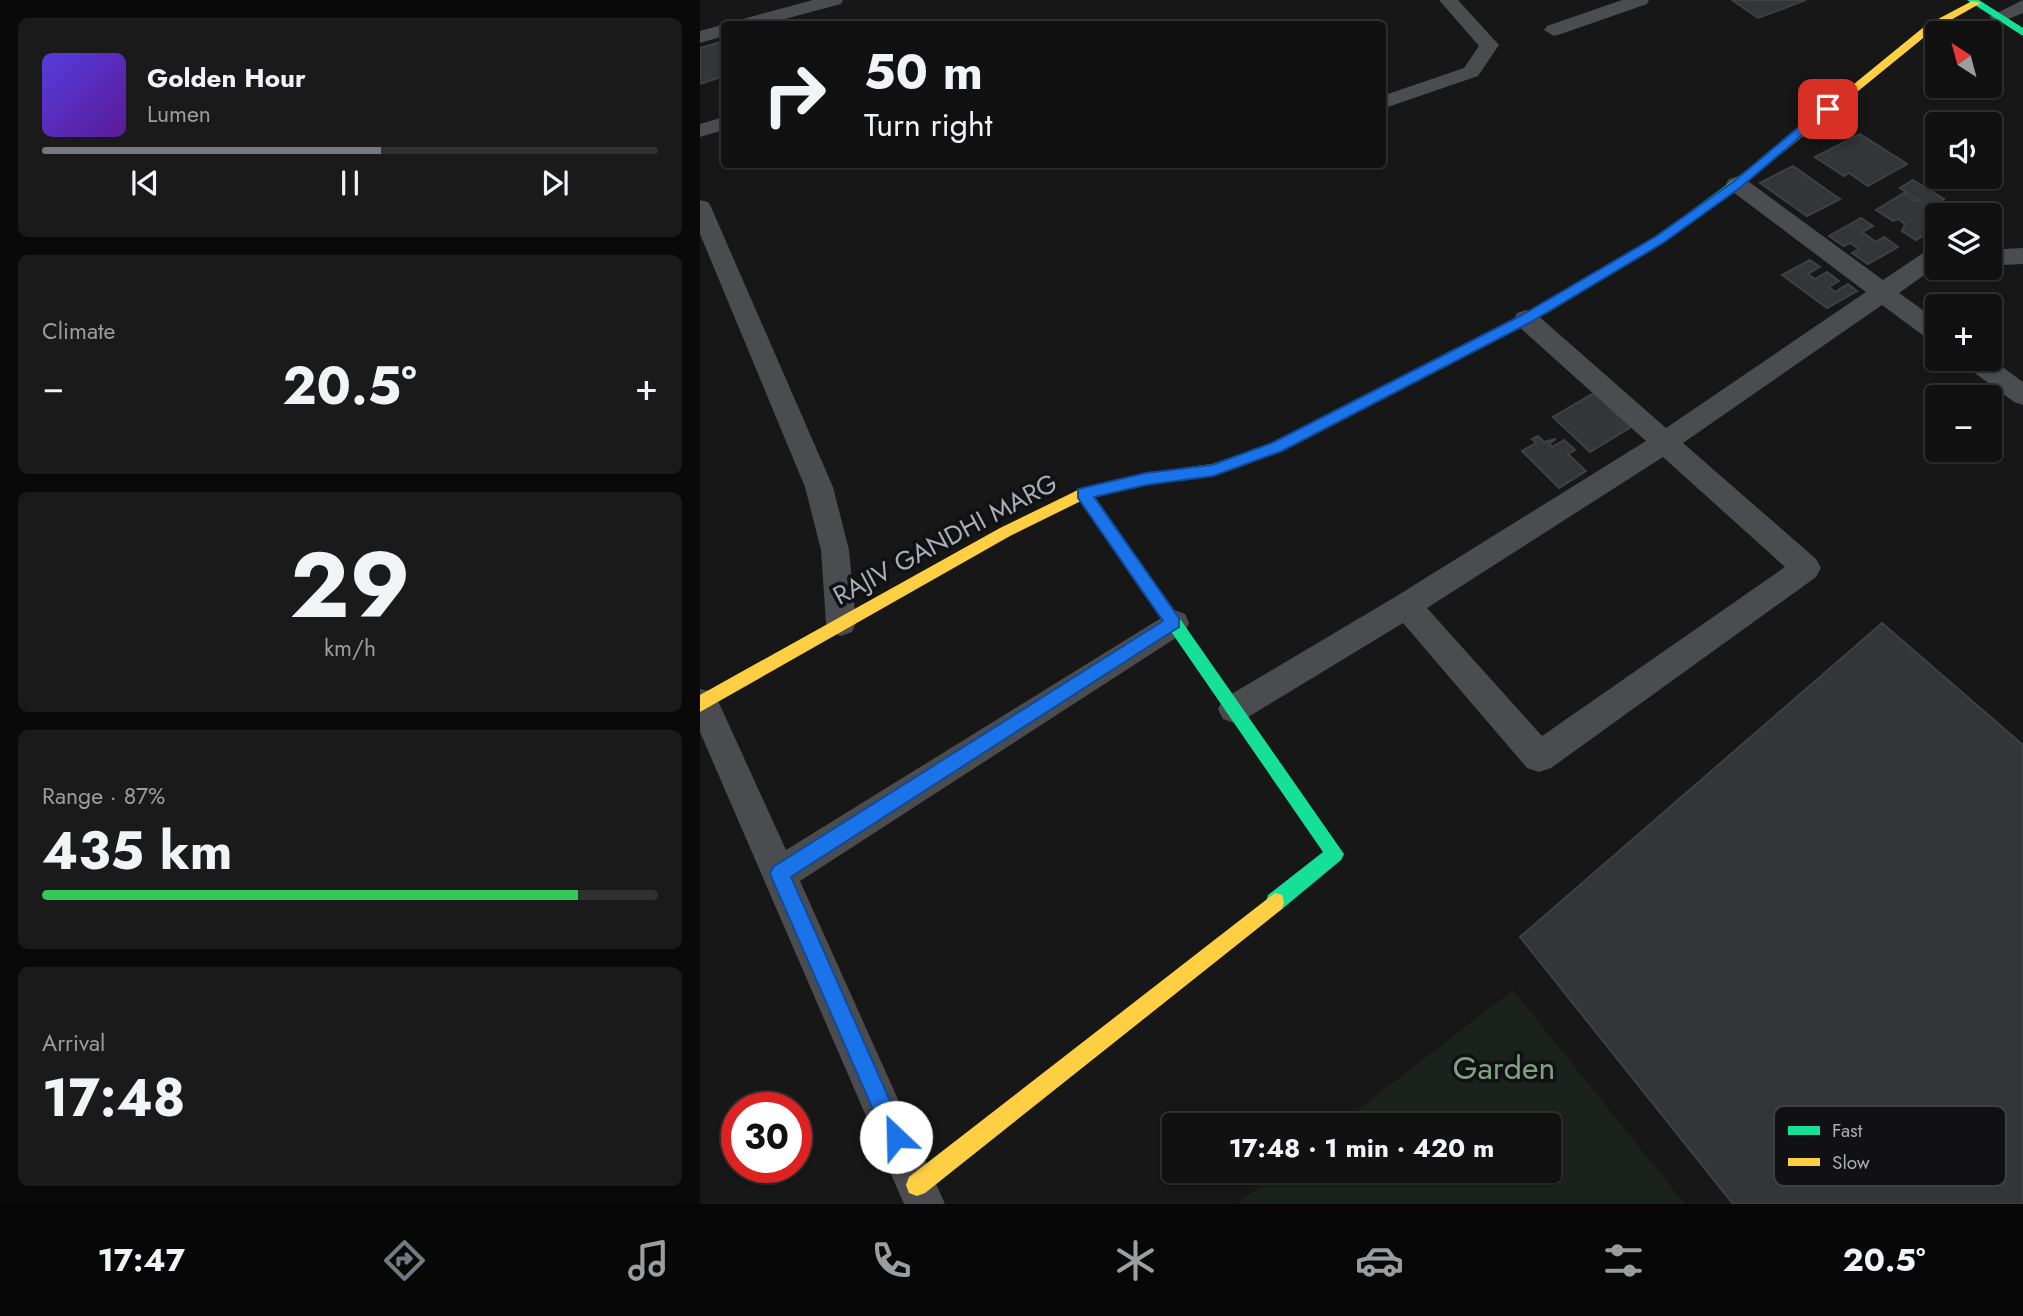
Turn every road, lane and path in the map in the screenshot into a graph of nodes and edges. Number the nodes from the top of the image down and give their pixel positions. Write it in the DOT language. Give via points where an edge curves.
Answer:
graph roads {
  1 [pos="834,0"];
  2 [pos="1448,0"];
  3 [pos="1640,0"];
  4 [pos="1974,1"];
  5 [pos="2023,6"];
  6 [pos="1999,17"];
  7 [pos="757,21"];
  8 [pos="1554,30"];
  9 [pos="721,31"];
  10 [pos="2023,33"];
  11 [pos="700,37"];
  12 [pos="1386,102"];
  13 [pos="721,124"];
  14 [pos="700,131"];
  15 [pos="1737,184"];
  16 [pos="700,207"];
  17 [pos="707,240"];
  18 [pos="2023,256"];
  19 [pos="2002,257"];
  20 [pos="1925,263"];
  21 [pos="1880,292"];
  22 [pos="1526,319"];
  23 [pos="1925,324"];
  24 [pos="1990,371"];
  25 [pos="2023,395"];
  26 [pos="1665,442"];
  27 [pos="1084,494"];
  28 [pos="1406,606"];
  29 [pos="1174,622"];
  30 [pos="841,623"];
  31 [pos="702,703"];
  32 [pos="1234,709"];
  33 [pos="780,874"];
  34 [pos="921,1194"];
  1 -- 7 [label="street"];
  2 -- 12 [label="street" via="1489,45 1471,72"];
  3 -- 8 [label="street"];
  4 -- 6 [label="main road"];
  4 -- 15 [label="main road, RAJIV GANDHI MARG" via="1929,28"];
  5 -- 6 [label="street"];
  6 -- 10 [label="main road"];
  9 -- 11 [label="street"];
  13 -- 14 [label="street"];
  15 -- 21 [label="street"];
  15 -- 22 [label="main road, RAJIV GANDHI MARG" via="1659,240"];
  16 -- 17 [label="street"];
  17 -- 30 [label="street" via="818,488 835,550"];
  18 -- 19 [label="street"];
  20 -- 21 [label="street"];
  21 -- 23 [label="street"];
  21 -- 26 [label="street"];
  22 -- 26 [label="street"];
  22 -- 27 [label="main road, RAJIV GANDHI MARG" via="1277,447 1213,470"];
  24 -- 25 [label="street"];
  26 -- 28 [label="street"];
  26 -- 28 [label="street" via="1806,568 1539,757"];
  27 -- 29 [label="main road"];
  27 -- 30 [label="main road, RAJIV GANDHI MARG"];
  28 -- 32 [label="street"];
  29 -- 32 [label="main road"];
  29 -- 33 [label="street"];
  30 -- 31 [label="main road, RAJIV GANDHI MARG"];
  31 -- 33 [label="street"];
  32 -- 34 [label="main road" via="1335,854"];
  33 -- 34 [label="street"];
}
